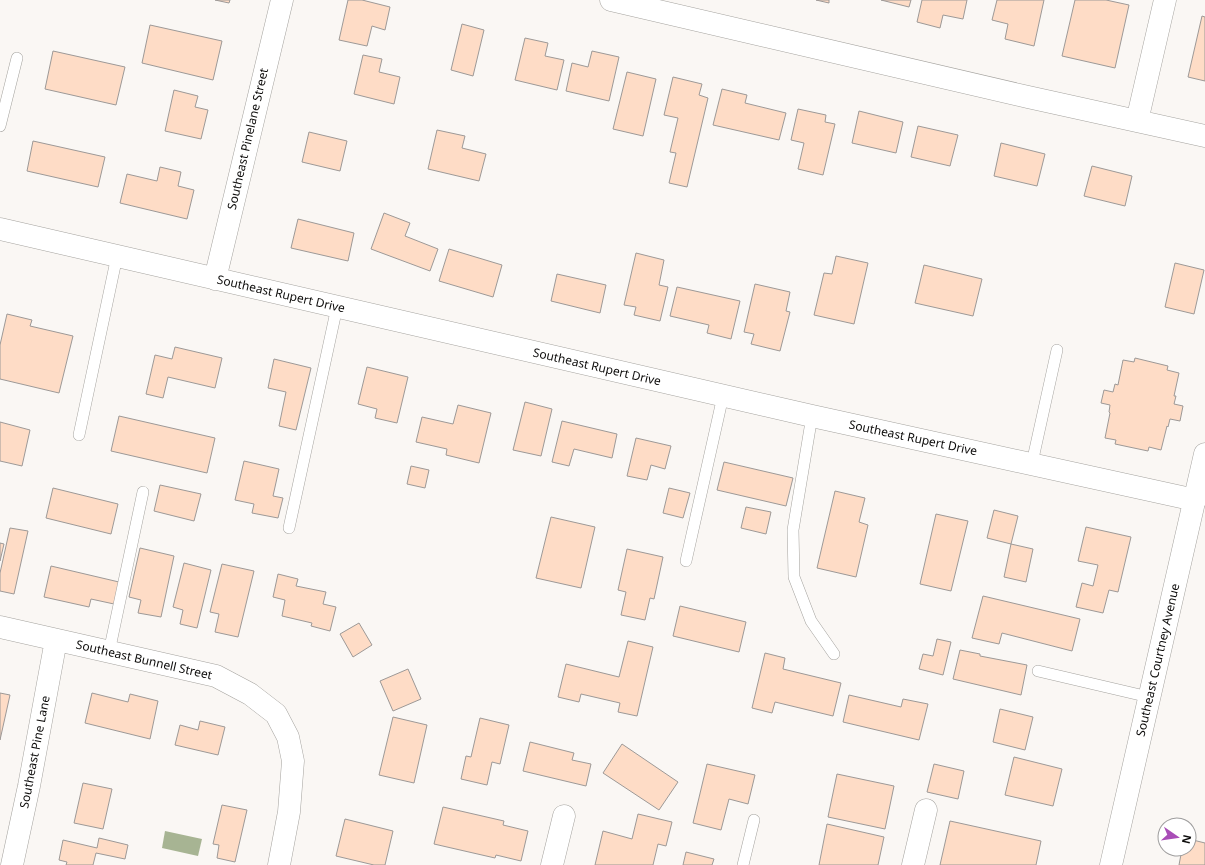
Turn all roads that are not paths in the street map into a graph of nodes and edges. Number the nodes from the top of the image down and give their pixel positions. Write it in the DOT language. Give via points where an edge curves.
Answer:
graph roads {
  1 [pos="282,0"];
  2 [pos="611,0"];
  3 [pos="1165,0"];
  4 [pos="17,58"];
  5 [pos="1137,121"];
  6 [pos="0,126"];
  7 [pos="1205,136"];
  8 [pos="0,229"];
  9 [pos="117,256"];
  10 [pos="215,279"];
  11 [pos="337,307"];
  12 [pos="1058,350"];
  13 [pos="723,396"];
  14 [pos="812,416"];
  15 [pos="79,435"];
  16 [pos="1205,454"];
  17 [pos="1032,463"];
  18 [pos="143,492"];
  19 [pos="1195,500"];
  20 [pos="289,528"];
  21 [pos="686,562"];
  22 [pos="0,627"];
  23 [pos="56,640"];
  24 [pos="109,652"];
  25 [pos="834,654"];
  26 [pos="1038,671"];
  27 [pos="1149,697"];
  28 [pos="926,810"];
  29 [pos="564,816"];
  30 [pos="754,820"];
  31 [pos="12,865"];
  32 [pos="279,865"];
  33 [pos="552,865"];
  34 [pos="743,865"];
  35 [pos="913,865"];
  36 [pos="1110,865"];
  1 -- 10 [label="street, Southeast Pinelane Street"];
  2 -- 5 [label="street"];
  3 -- 5 [label="street"];
  4 -- 6 [label="lane"];
  5 -- 7 [label="street"];
  8 -- 9 [label="street, Southeast Rupert Drive"];
  9 -- 10 [label="street, Southeast Rupert Drive"];
  9 -- 15 [label="lane"];
  10 -- 11 [label="street, Southeast Rupert Drive"];
  11 -- 13 [label="street, Southeast Rupert Drive"];
  11 -- 20 [label="lane"];
  12 -- 17 [label="lane"];
  13 -- 14 [label="street, Southeast Rupert Drive"];
  13 -- 21 [label="lane"];
  14 -- 17 [label="street, Southeast Rupert Drive"];
  14 -- 25 [label="lane" via="793,530 794,577 811,622"];
  16 -- 19 [label="street, Southeast Courtney Avenue"];
  17 -- 19 [label="street, Southeast Rupert Drive"];
  18 -- 24 [label="lane"];
  19 -- 27 [label="street, Southeast Courtney Avenue"];
  22 -- 23 [label="street, Southeast Bunnell Street"];
  23 -- 24 [label="street, Southeast Bunnell Street"];
  23 -- 31 [label="street, Southeast Pine Lane"];
  24 -- 32 [label="street, Southeast Bunnell Street" via="216,676 250,694 276,714 288,737 293,762 289,812"];
  26 -- 27 [label="lane"];
  27 -- 36 [label="street, Southeast Courtney Avenue"];
  28 -- 35 [label="street"];
  29 -- 33 [label="street"];
  30 -- 34 [label="lane"];
}
